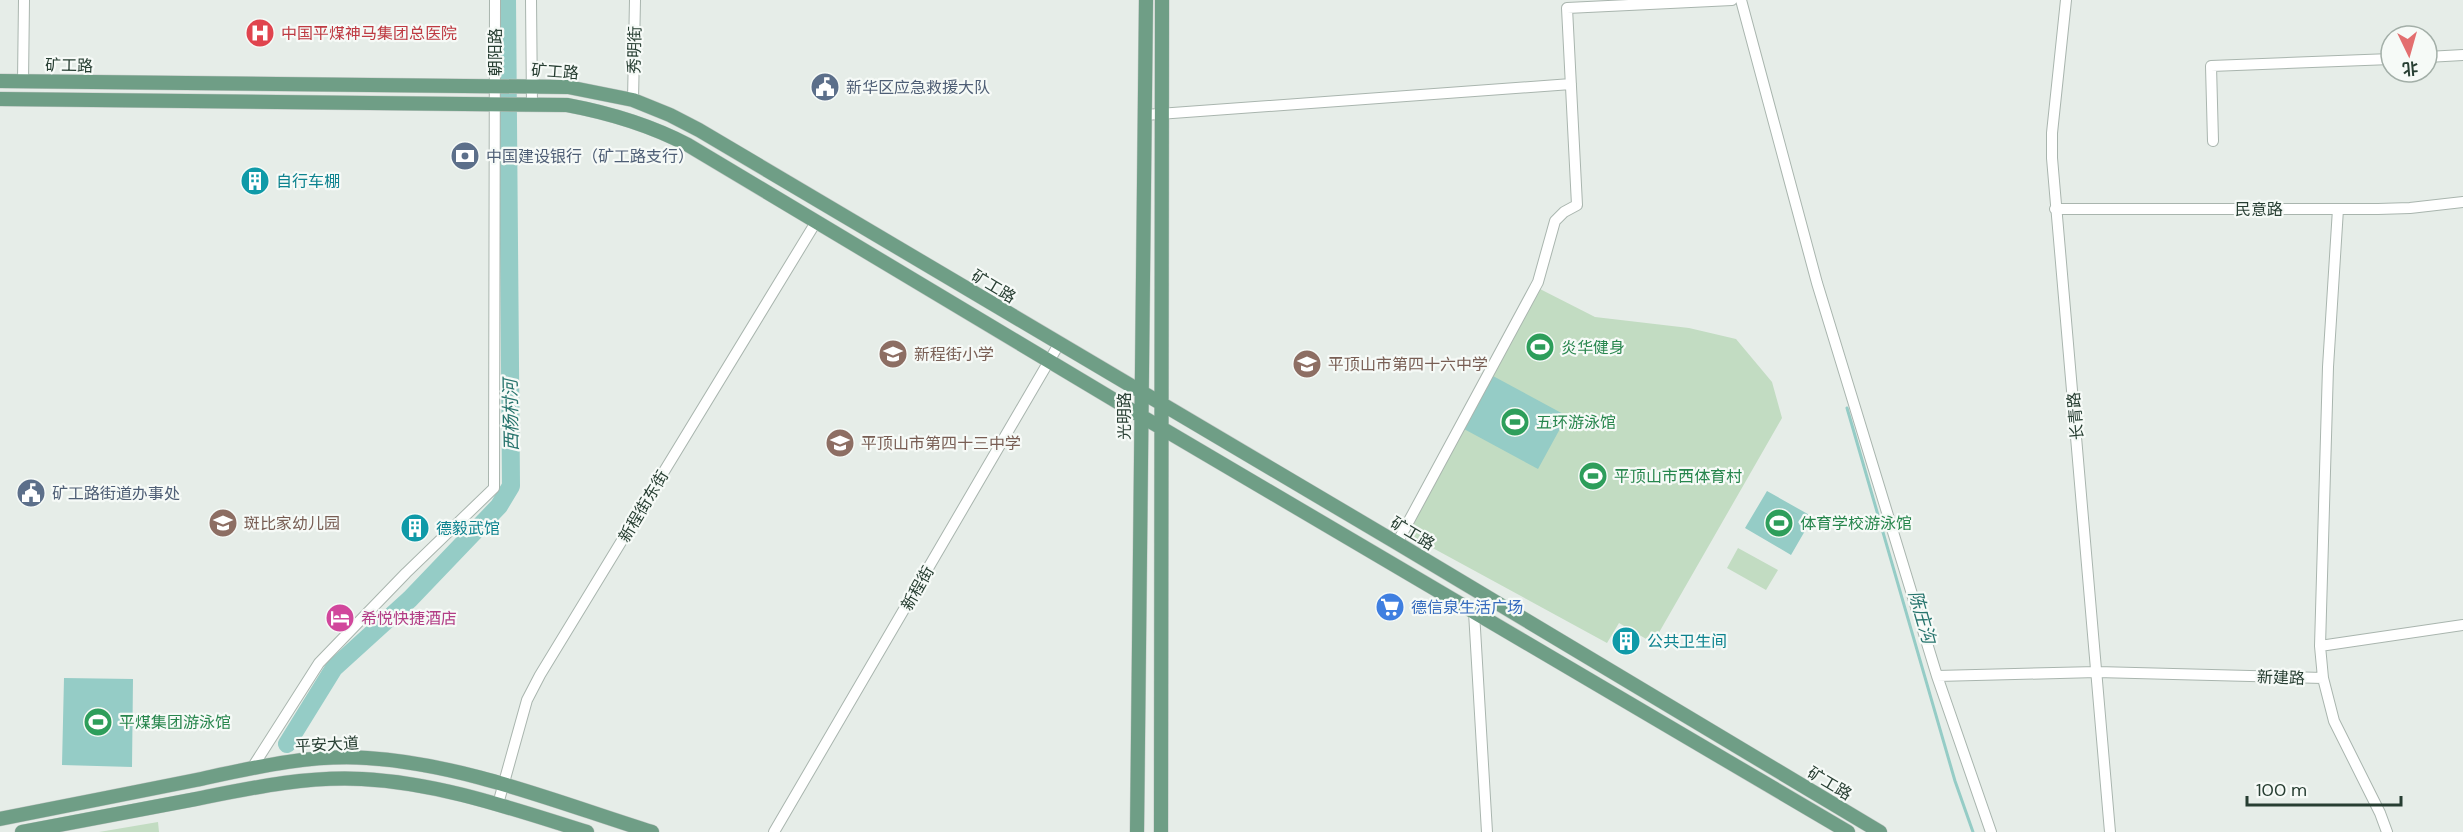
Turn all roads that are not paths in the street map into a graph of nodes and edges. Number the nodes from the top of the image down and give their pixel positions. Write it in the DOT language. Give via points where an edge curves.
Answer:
graph roads {
  1 [pos="24,0"];
  2 [pos="495,0"];
  3 [pos="531,0"];
  4 [pos="635,0"];
  5 [pos="1146,0"];
  6 [pos="1162,0"];
  7 [pos="1732,0"];
  8 [pos="1741,0"];
  9 [pos="2066,0"];
  10 [pos="1614,3"];
  11 [pos="2463,56"];
  12 [pos="2439,57"];
  13 [pos="2379,59"];
  14 [pos="0,81"];
  15 [pos="23,81"];
  16 [pos="1570,84"];
  17 [pos="495,85"];
  18 [pos="525,86"];
  19 [pos="0,99"];
  20 [pos="633,100"];
  21 [pos="495,104"];
  22 [pos="525,104"];
  23 [pos="1162,114"];
  24 [pos="1145,115"];
  25 [pos="2213,141"];
  26 [pos="2463,202"];
  27 [pos="2055,209"];
  28 [pos="2338,209"];
  29 [pos="816,222"];
  30 [pos="1059,344"];
  31 [pos="1049,360"];
  32 [pos="1140,393"];
  33 [pos="1162,405"];
  34 [pos="1141,416"];
  35 [pos="1162,428"];
  36 [pos="1397,543"];
  37 [pos="1474,612"];
  38 [pos="2463,625"];
  39 [pos="2320,646"];
  40 [pos="2097,672"];
  41 [pos="1937,676"];
  42 [pos="2323,678"];
  43 [pos="252,768"];
  44 [pos="504,785"];
  45 [pos="498,804"];
  46 [pos="0,819"];
  47 [pos="22,832"];
  48 [pos="587,832"];
  49 [pos="652,832"];
  50 [pos="774,832"];
  51 [pos="1137,832"];
  52 [pos="1161,832"];
  53 [pos="1487,832"];
  54 [pos="1848,832"];
  55 [pos="1880,832"];
  56 [pos="1991,832"];
  57 [pos="2110,832"];
  58 [pos="2387,832"];
  1 -- 15 [label="street"];
  2 -- 17 [label="street, 朝阳路"];
  3 -- 18 [label="street"];
  4 -- 20 [label="street, 秀明街"];
  5 -- 24 [label="main road, 光明路"];
  6 -- 23 [label="main road"];
  7 -- 10 [label="street"];
  8 -- 41 [label="street" via="1817,283"];
  9 -- 27 [label="street, 长青路" via="2052,133"];
  10 -- 16 [label="street" via="1567,8"];
  11 -- 12 [label="street"];
  13 -- 25 [label="street" via="2211,66"];
  14 -- 15 [label="main road, 矿工路"];
  15 -- 17 [label="main road, 矿工路"];
  16 -- 23 [label="street"];
  16 -- 36 [label="street" via="1577,205 1555,221 1538,282"];
  17 -- 18 [label="main road, 矿工路"];
  17 -- 21 [label="street, 朝阳路"];
  18 -- 20 [label="main road, 矿工路" via="568,87"];
  18 -- 22 [label="street"];
  19 -- 21 [label="main road, 矿工路"];
  20 -- 30 [label="main road, 矿工路" via="699,130"];
  21 -- 22 [label="main road, 矿工路"];
  21 -- 43 [label="street, 朝阳路" via="494,488 319,663"];
  22 -- 29 [label="main road, 矿工路" via="577,107 646,124"];
  23 -- 24 [label="street"];
  23 -- 33 [label="main road"];
  24 -- 32 [label="main road, 光明路"];
  26 -- 28 [label="street, 民意路" via="2410,208"];
  27 -- 28 [label="street, 民意路"];
  27 -- 40 [label="street, 长青路"];
  28 -- 39 [label="street, 新建路" via="2328,367"];
  29 -- 31 [label="main road, 矿工路"];
  29 -- 44 [label="street, 新程街东街" via="540,675 527,700"];
  30 -- 31 [label="street, 新程街"];
  30 -- 32 [label="main road, 矿工路"];
  31 -- 34 [label="main road, 矿工路"];
  31 -- 50 [label="street, 新程街"];
  32 -- 33 [label="main road, 矿工路"];
  32 -- 34 [label="main road, 光明路"];
  33 -- 35 [label="main road"];
  33 -- 36 [label="main road, 矿工路"];
  34 -- 35 [label="main road, 矿工路"];
  34 -- 51 [label="main road, 光明路"];
  35 -- 37 [label="main road, 矿工路"];
  35 -- 52 [label="main road"];
  36 -- 55 [label="main road, 矿工路"];
  37 -- 53 [label="street"];
  37 -- 54 [label="main road, 矿工路"];
  38 -- 39 [label="street"];
  39 -- 42 [label="street, 新建路"];
  40 -- 41 [label="street, 新建路"];
  40 -- 42 [label="street, 新建路"];
  40 -- 57 [label="street, 长青路"];
  41 -- 56 [label="street"];
  42 -- 58 [label="street" via="2334,721"];
  43 -- 44 [label="main road, 平安大道" via="318,758 367,758 421,765"];
  43 -- 46 [label="main road, 平安大道"];
  44 -- 45 [label="street, 新程街东街"];
  44 -- 49 [label="main road, 平安大道"];
  45 -- 47 [label="main road" via="387,781 306,780"];
  45 -- 48 [label="main road"];
}
